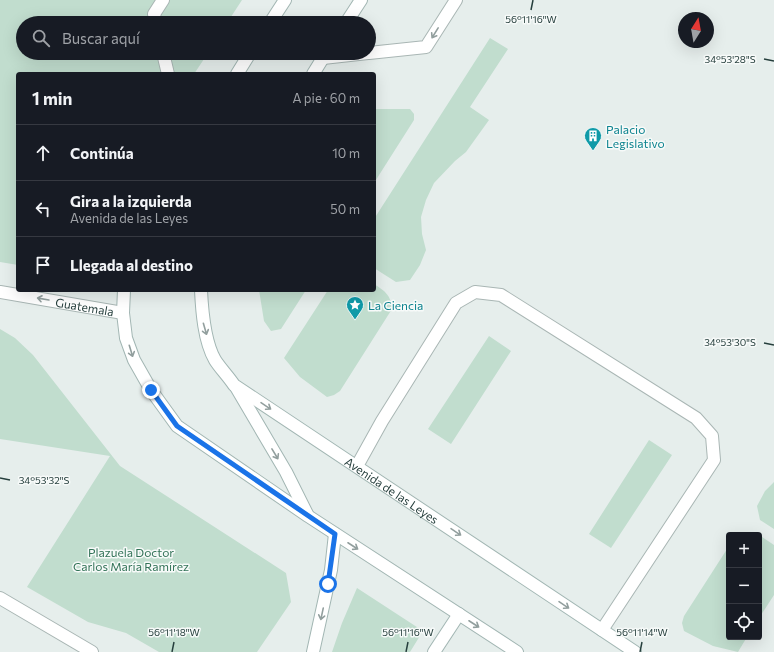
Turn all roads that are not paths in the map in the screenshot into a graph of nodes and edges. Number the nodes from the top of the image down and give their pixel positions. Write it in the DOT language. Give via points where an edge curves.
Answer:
graph roads {
  1 [pos="163,0"];
  2 [pos="285,0"];
  3 [pos="361,0"];
  4 [pos="456,0"];
  5 [pos="154,16"];
  6 [pos="275,16"];
  7 [pos="351,16"];
  8 [pos="376,52"];
  9 [pos="165,60"];
  10 [pos="246,60"];
  11 [pos="322,60"];
  12 [pos="168,72"];
  13 [pos="238,72"];
  14 [pos="314,72"];
  15 [pos="0,292"];
  16 [pos="124,292"];
  17 [pos="201,292"];
  18 [pos="123,313"];
  19 [pos="234,385"];
  20 [pos="357,466"];
  21 [pos="308,516"];
  22 [pos="335,534"];
  23 [pos="0,598"];
  24 [pos="459,614"];
  25 [pos="602,630"];
  26 [pos="507,649"];
  27 [pos="92,652"];
  28 [pos="313,652"];
  29 [pos="434,652"];
  30 [pos="517,652"];
  31 [pos="635,652"];
  1 -- 5 [label="main road"];
  2 -- 6 [label="main road"];
  3 -- 7 [label="main road"];
  4 -- 8 [label="main road, one-way" via="426,47"];
  9 -- 12 [label="main road"];
  10 -- 13 [label="main road"];
  11 -- 14 [label="main road"];
  18 -- 15 [label="main road, Guatemala, one-way"];
  16 -- 18 [label="main road"];
  17 -- 19 [label="main road, Avenida de las Leyes, one-way" via="202,316 214,359"];
  18 -- 21 [label="main road, one-way" via="126,338 134,360 151,390 177,426"];
  19 -- 20 [label="main road, Avenida de las Leyes, one-way"];
  19 -- 21 [label="main road, one-way" via="286,472"];
  20 -- 25 [label="main road, Avenida de las Leyes, one-way"];
  20 -- 25 [label="main road" via="382,420 456,303 475,292 501,296 696,418 712,436 714,460"];
  21 -- 22 [label="main road"];
  22 -- 24 [label="main road, one-way"];
  22 -- 28 [label="main road, one-way" via="330,577"];
  23 -- 27 [label="main road"];
  24 -- 26 [label="main road, one-way"];
  24 -- 29 [label="main road"];
  25 -- 31 [label="main road, Avenida de las Leyes"];
  26 -- 30 [label="main road"];
}
